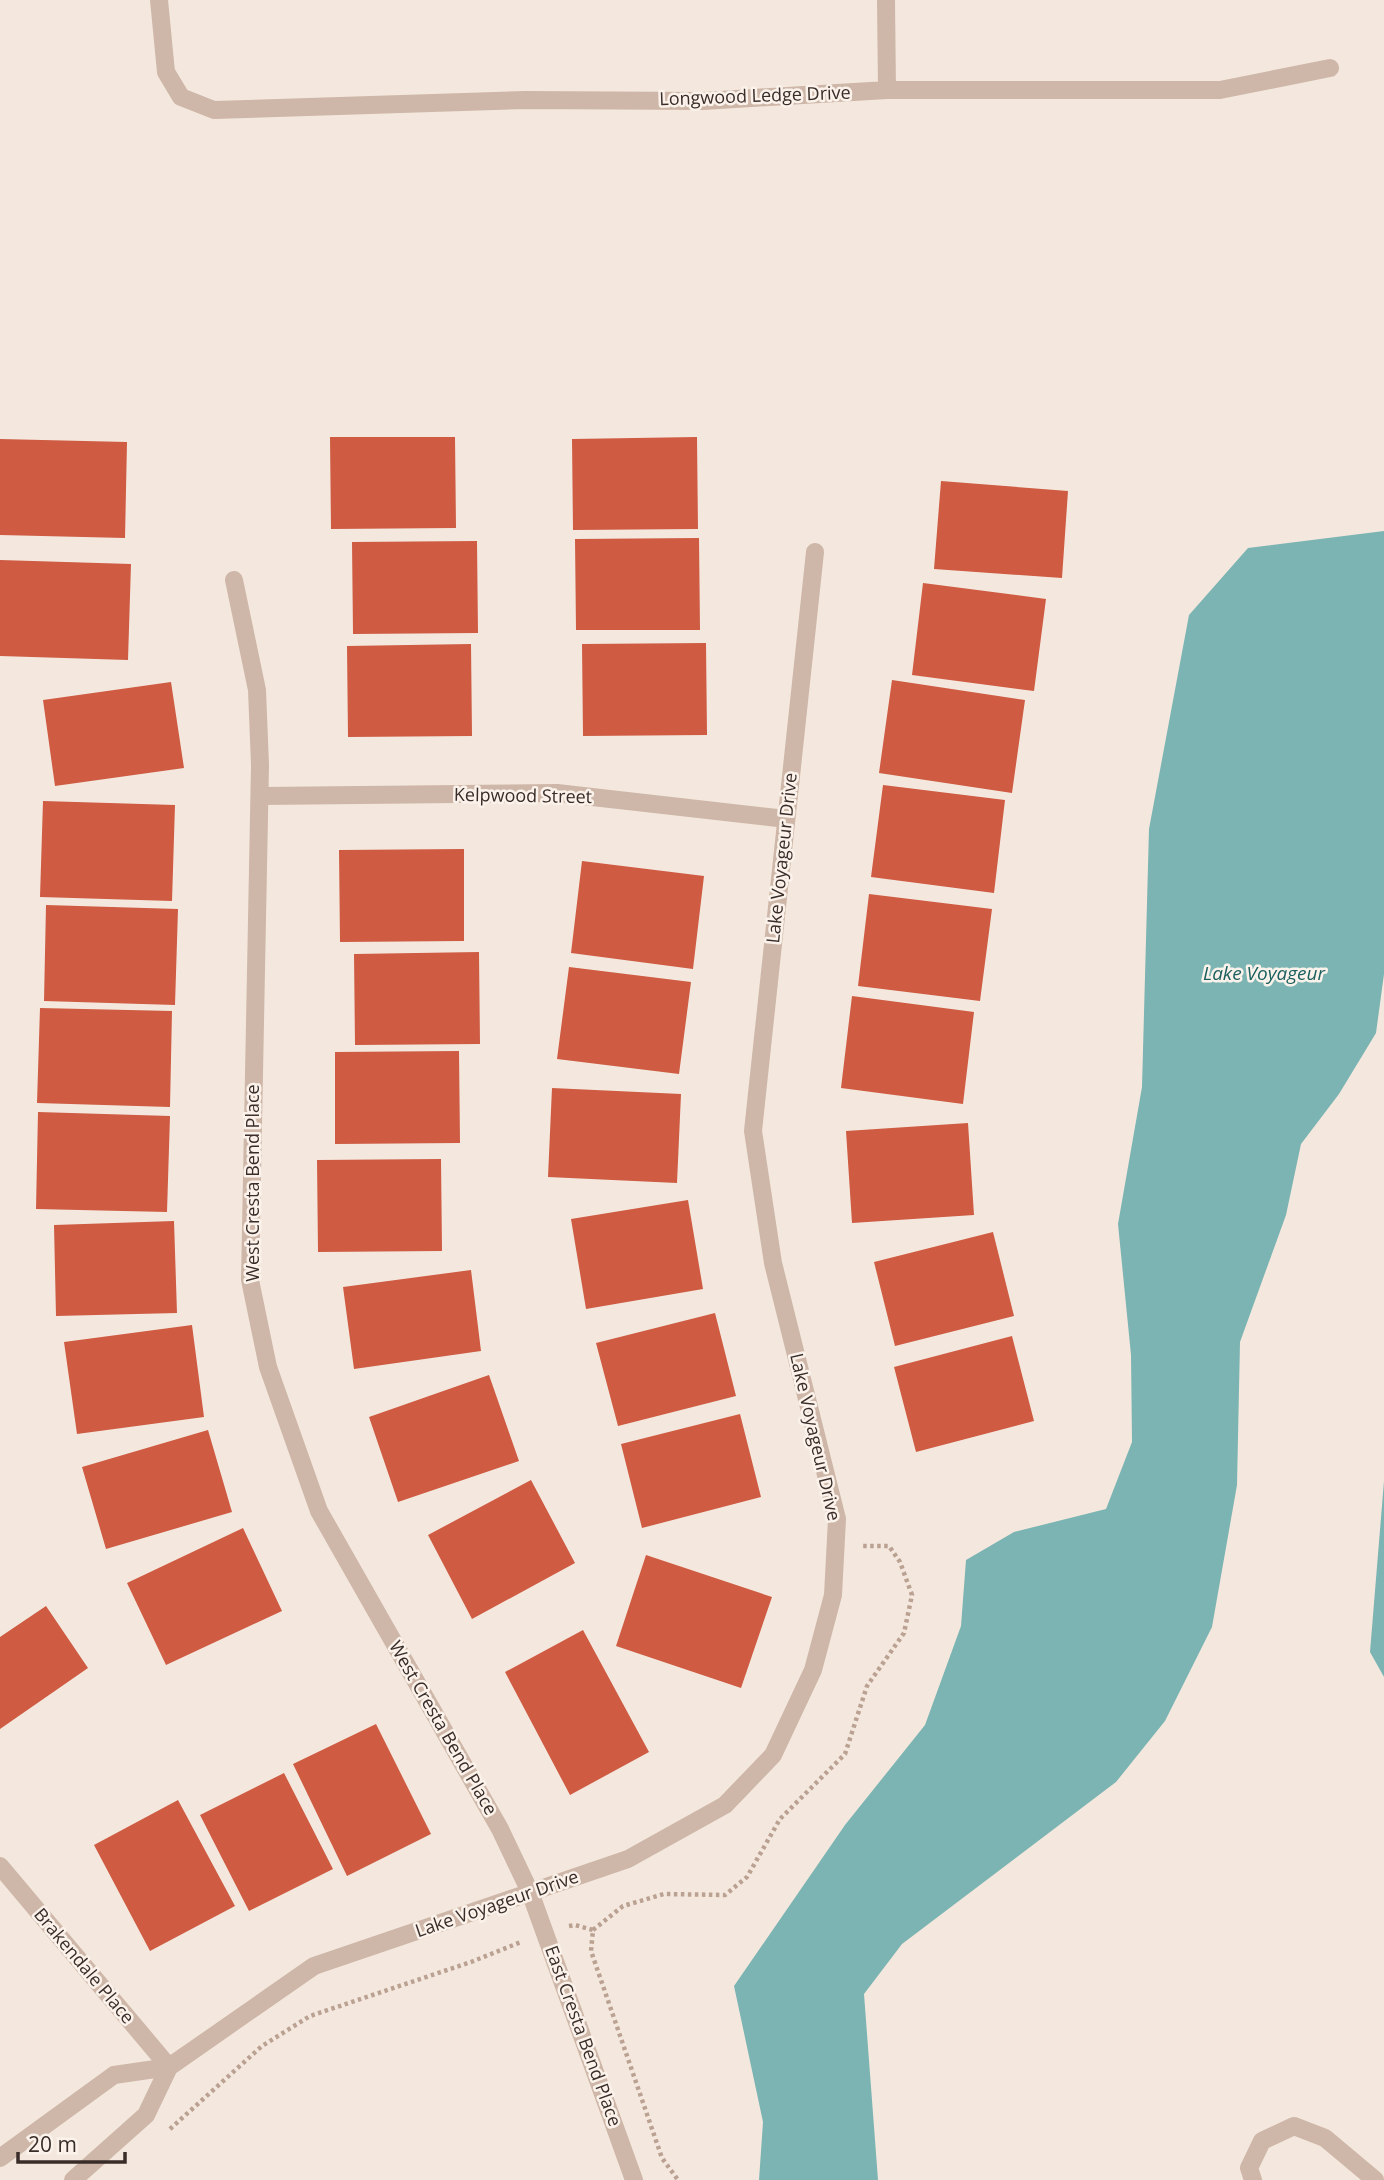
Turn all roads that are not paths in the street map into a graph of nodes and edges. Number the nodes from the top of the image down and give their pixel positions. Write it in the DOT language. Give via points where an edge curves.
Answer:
graph roads {
  1 [pos="159,0"];
  2 [pos="886,0"];
  3 [pos="1329,68"];
  4 [pos="887,90"];
  5 [pos="815,552"];
  6 [pos="234,580"];
  7 [pos="260,796"];
  8 [pos="786,819"];
  9 [pos="0,1866"];
  10 [pos="530,1892"];
  11 [pos="169,2067"];
  12 [pos="0,2158"];
  13 [pos="74,2180"];
  14 [pos="634,2180"];
  15 [pos="1253,2180"];
  16 [pos="1375,2180"];
  1 -- 4 [label="street, Longwood Ledge Drive" via="166,72 181,97 214,110 524,100 703,101"];
  2 -- 4 [label="street"];
  3 -- 4 [label="street, Longwood Ledge Drive" via="1220,90"];
  5 -- 8 [label="street, Lake Voyageur Drive"];
  6 -- 7 [label="street, West Cresta Bend Place" via="257,691"];
  7 -- 8 [label="street, Kelpwood Street" via="557,793"];
  7 -- 10 [label="street, West Cresta Bend Place" via="250,1280 268,1367 319,1511 500,1829"];
  8 -- 10 [label="street, Lake Voyageur Drive" via="753,1131 773,1263 837,1519 833,1595 813,1670 773,1755 725,1805 628,1859"];
  9 -- 11 [label="street, Brakendale Place"];
  10 -- 11 [label="street, Lake Voyageur Drive" via="314,1966"];
  10 -- 14 [label="street, East Cresta Bend Place"];
  11 -- 12 [label="street, Lake Voyageur Drive" via="114,2074"];
  11 -- 13 [label="street, Lake Voyageur Drive" via="146,2115"];
  15 -- 16 [label="street" via="1249,2168 1262,2141 1294,2126 1325,2138"];
}
